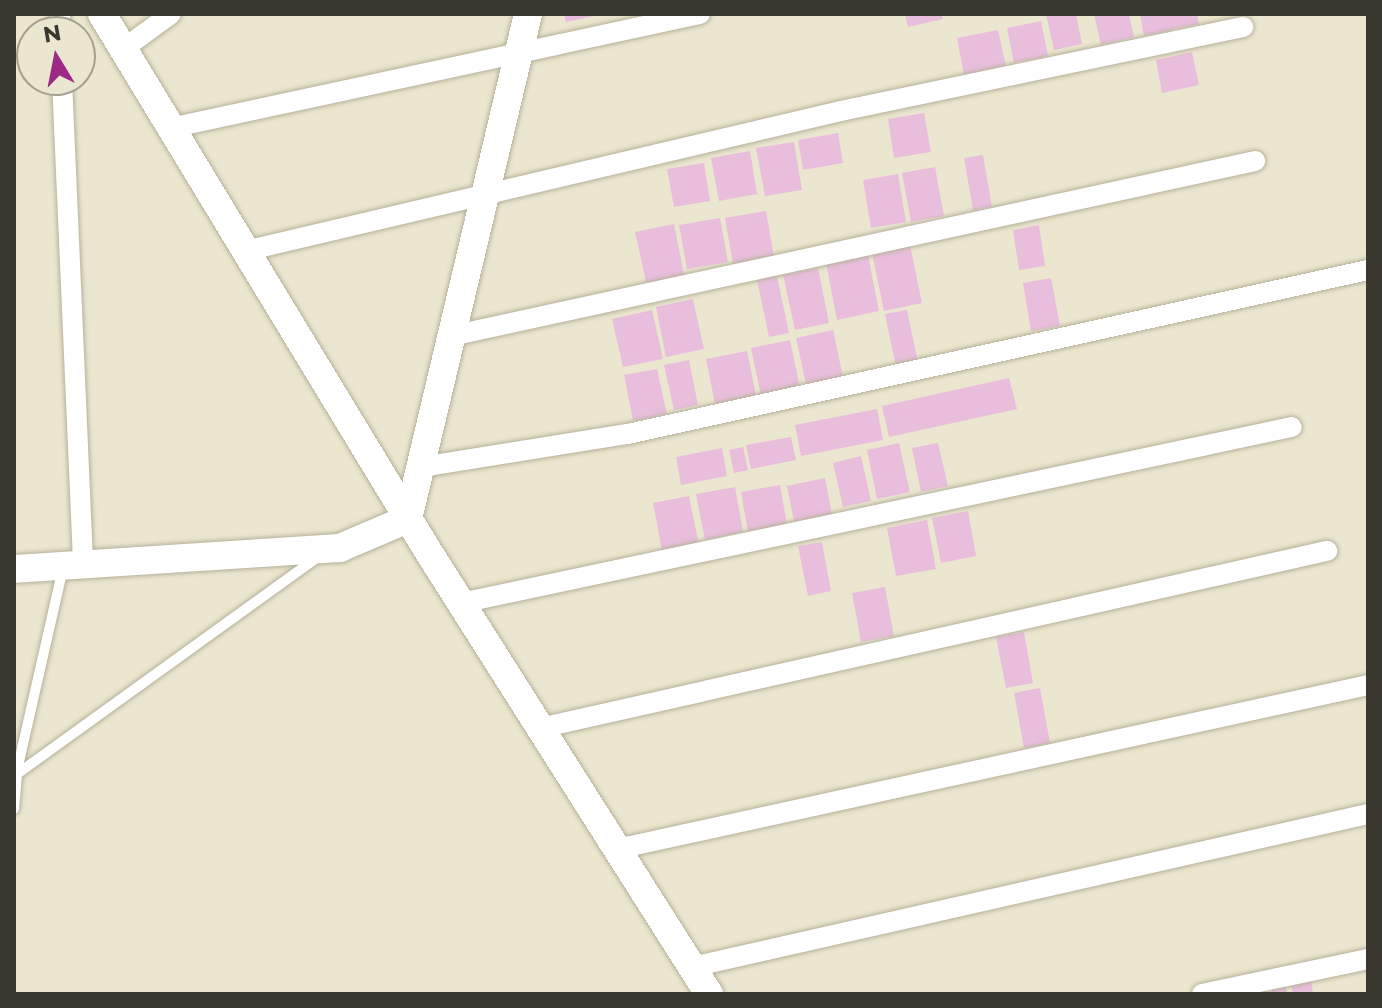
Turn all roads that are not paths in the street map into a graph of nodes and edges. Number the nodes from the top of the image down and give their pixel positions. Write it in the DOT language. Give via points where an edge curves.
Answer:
graph roads {
  1 [pos="102,14"];
  2 [pos="171,14"];
  3 [pos="528,14"];
  4 [pos="700,14"];
  5 [pos="1243,27"];
  6 [pos="123,49"];
  7 [pos="517,57"];
  8 [pos="62,96"];
  9 [pos="170,128"];
  10 [pos="1255,161"];
  11 [pos="484,198"];
  12 [pos="245,251"];
  13 [pos="1368,270"];
  14 [pos="451,336"];
  15 [pos="1292,427"];
  16 [pos="421,467"];
  17 [pos="408,519"];
  18 [pos="331,548"];
  19 [pos="1327,551"];
  20 [pos="73,565"];
  21 [pos="14,569"];
  22 [pos="461,603"];
  23 [pos="1368,685"];
  24 [pos="540,728"];
  25 [pos="15,775"];
  26 [pos="14,809"];
  27 [pos="1368,814"];
  28 [pos="617,849"];
  29 [pos="1368,959"];
  30 [pos="692,967"];
  31 [pos="709,994"];
  32 [pos="1202,994"];
  1 -- 6 [label="main road"];
  2 -- 6 [label="street"];
  3 -- 7 [label="main road"];
  4 -- 7 [label="street"];
  5 -- 11 [label="street" via="841,111"];
  6 -- 9 [label="main road"];
  7 -- 9 [label="street"];
  7 -- 11 [label="main road"];
  8 -- 20 [label="street"];
  9 -- 12 [label="main road"];
  10 -- 14 [label="street"];
  11 -- 12 [label="street"];
  11 -- 14 [label="main road"];
  12 -- 17 [label="main road"];
  13 -- 16 [label="street" via="628,434"];
  14 -- 16 [label="main road"];
  15 -- 22 [label="street"];
  16 -- 17 [label="main road"];
  17 -- 18 [label="main road"];
  17 -- 22 [label="main road"];
  18 -- 20 [label="main road"];
  18 -- 25 [label="lane"];
  19 -- 24 [label="street"];
  20 -- 21 [label="main road"];
  20 -- 25 [label="lane"];
  22 -- 24 [label="main road"];
  23 -- 28 [label="street"];
  24 -- 28 [label="main road"];
  25 -- 26 [label="lane"];
  27 -- 30 [label="street"];
  28 -- 30 [label="main road"];
  29 -- 32 [label="street"];
  30 -- 31 [label="main road"];
}
